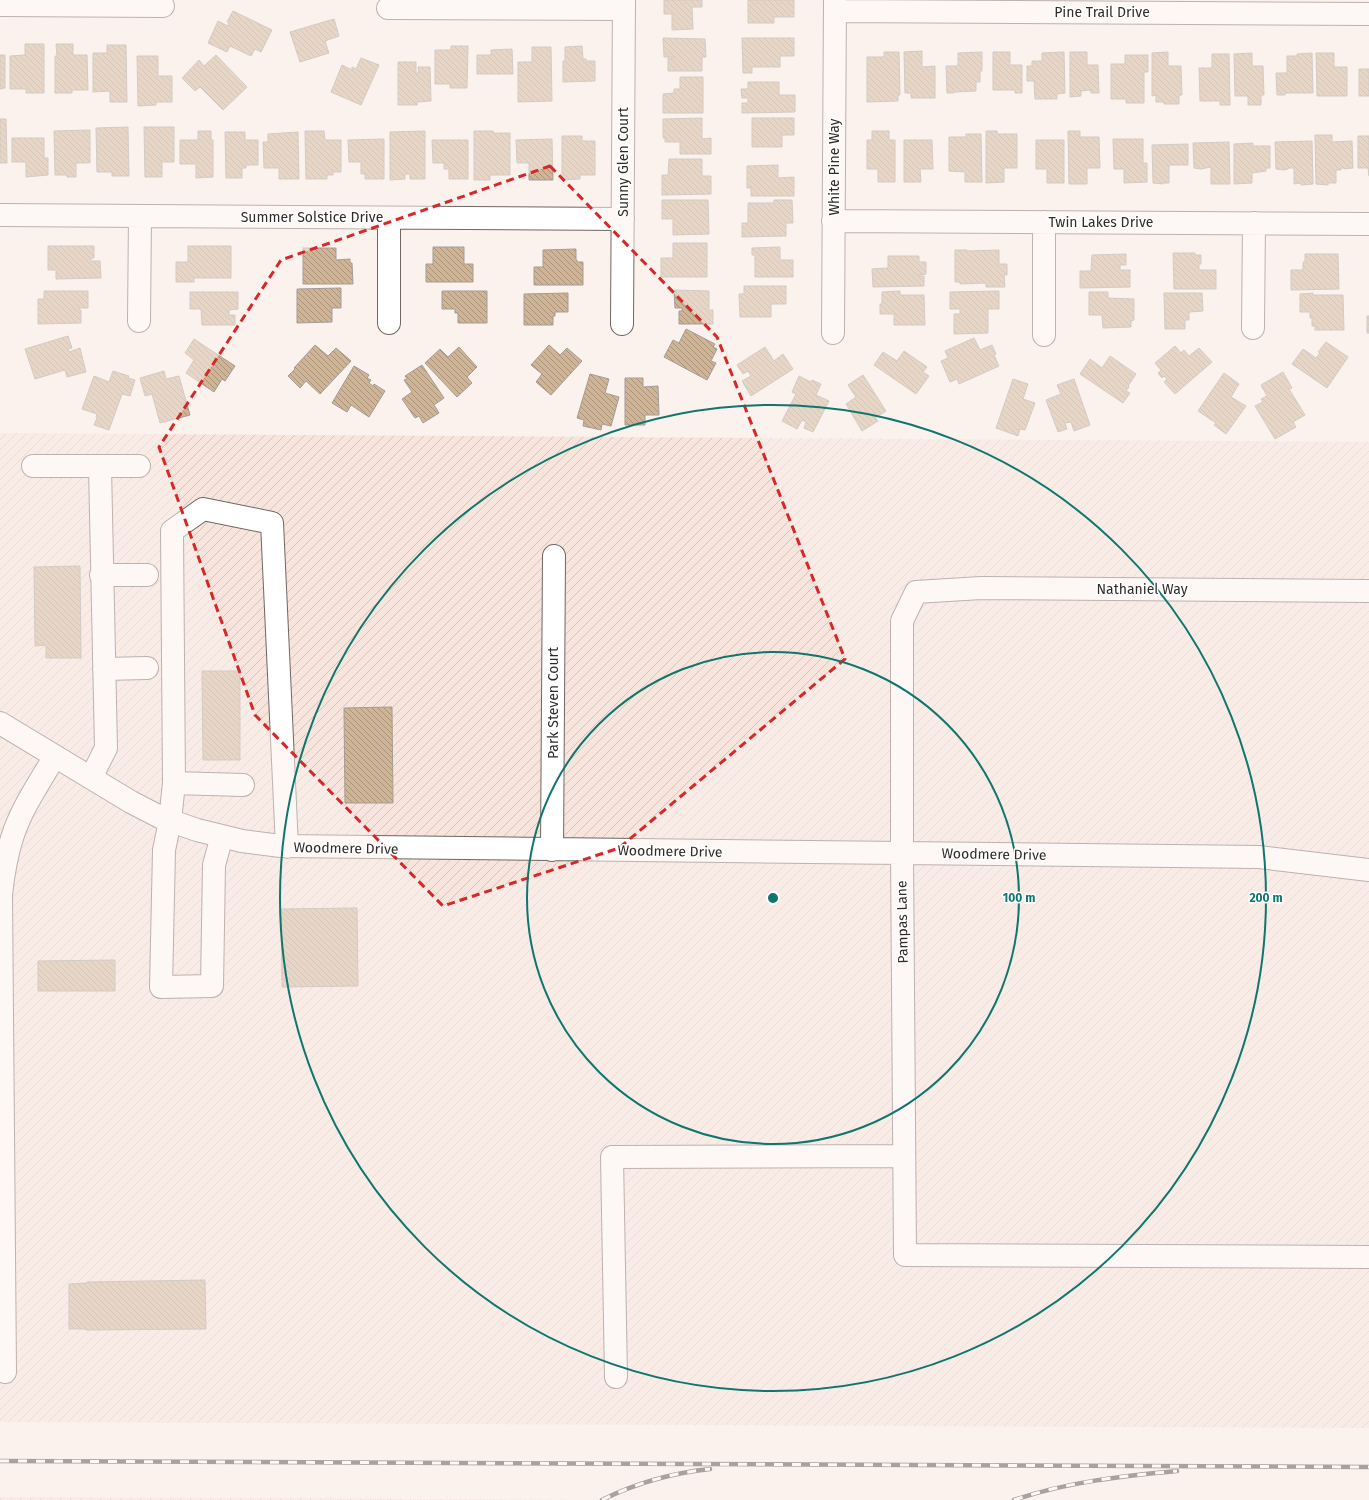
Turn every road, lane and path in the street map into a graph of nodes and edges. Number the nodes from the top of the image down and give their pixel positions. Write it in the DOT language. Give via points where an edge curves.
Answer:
graph roads {
  1 [pos="624,5"];
  2 [pos="835,5"];
  3 [pos="0,6"];
  4 [pos="163,6"];
  5 [pos="388,8"];
  6 [pos="1369,14"];
  7 [pos="0,216"];
  8 [pos="140,216"];
  9 [pos="389,218"];
  10 [pos="623,219"];
  11 [pos="834,221"];
  12 [pos="1044,222"];
  13 [pos="1254,223"];
  14 [pos="1369,224"];
  15 [pos="139,321"];
  16 [pos="389,323"];
  17 [pos="622,324"];
  18 [pos="1253,328"];
  19 [pos="833,333"];
  20 [pos="1044,335"];
  21 [pos="33,466"];
  22 [pos="100,466"];
  23 [pos="139,466"];
  24 [pos="554,556"];
  25 [pos="101,575"];
  26 [pos="147,575"];
  27 [pos="1369,591"];
  28 [pos="916,592"];
  29 [pos="147,668"];
  30 [pos="104,669"];
  31 [pos="0,723"];
  32 [pos="55,756"];
  33 [pos="91,778"];
  34 [pos="174,783"];
  35 [pos="243,785"];
  36 [pos="170,821"];
  37 [pos="222,836"];
  38 [pos="287,847"];
  39 [pos="552,850"];
  40 [pos="902,853"];
  41 [pos="1369,870"];
  42 [pos="904,1156"];
  43 [pos="1369,1257"];
  44 [pos="5,1372"];
  45 [pos="616,1377"];
  1 -- 5 [label="street"];
  1 -- 10 [label="street, Sunny Glen Court"];
  2 -- 6 [label="street, Pine Trail Drive"];
  2 -- 11 [label="street, White Pine Way"];
  3 -- 4 [label="street"];
  7 -- 8 [label="street, Summer Solstice Drive"];
  8 -- 9 [label="street, Summer Solstice Drive"];
  8 -- 15 [label="street"];
  9 -- 10 [label="street, Summer Solstice Drive"];
  9 -- 16 [label="street"];
  10 -- 17 [label="street, Sunny Glen Court"];
  11 -- 12 [label="street, Twin Lakes Drive"];
  11 -- 19 [label="street, White Pine Way"];
  12 -- 13 [label="street, Twin Lakes Drive"];
  12 -- 20 [label="street"];
  13 -- 14 [label="street, Twin Lakes Drive"];
  13 -- 18 [label="street"];
  21 -- 22 [label="street"];
  22 -- 23 [label="street"];
  22 -- 25 [label="street"];
  24 -- 39 [label="street, Park Steven Court"];
  25 -- 26 [label="street"];
  25 -- 30 [label="street"];
  27 -- 28 [label="street, Nathaniel Way" via="981,588"];
  28 -- 40 [label="street, Pampas Lane" via="902,622"];
  29 -- 30 [label="street"];
  30 -- 33 [label="street" via="106,748"];
  31 -- 32 [label="street, Woodmere Drive"];
  32 -- 33 [label="street, Woodmere Drive"];
  32 -- 44 [label="street" via="24,808 12,837 1,895"];
  33 -- 36 [label="street, Woodmere Drive"];
  34 -- 35 [label="street"];
  34 -- 36 [label="street"];
  34 -- 38 [label="street" via="172,531 203,509 272,523"];
  36 -- 37 [label="street, Woodmere Drive"];
  36 -- 37 [label="street" via="164,850 161,987 212,986 214,865"];
  37 -- 38 [label="street, Woodmere Drive"];
  38 -- 39 [label="street, Woodmere Drive"];
  39 -- 40 [label="street, Woodmere Drive"];
  40 -- 41 [label="street, Woodmere Drive" via="1259,857"];
  40 -- 42 [label="street, Pampas Lane"];
  42 -- 43 [label="street, Pampas Lane" via="905,1255"];
  42 -- 45 [label="street" via="612,1157"];
}
